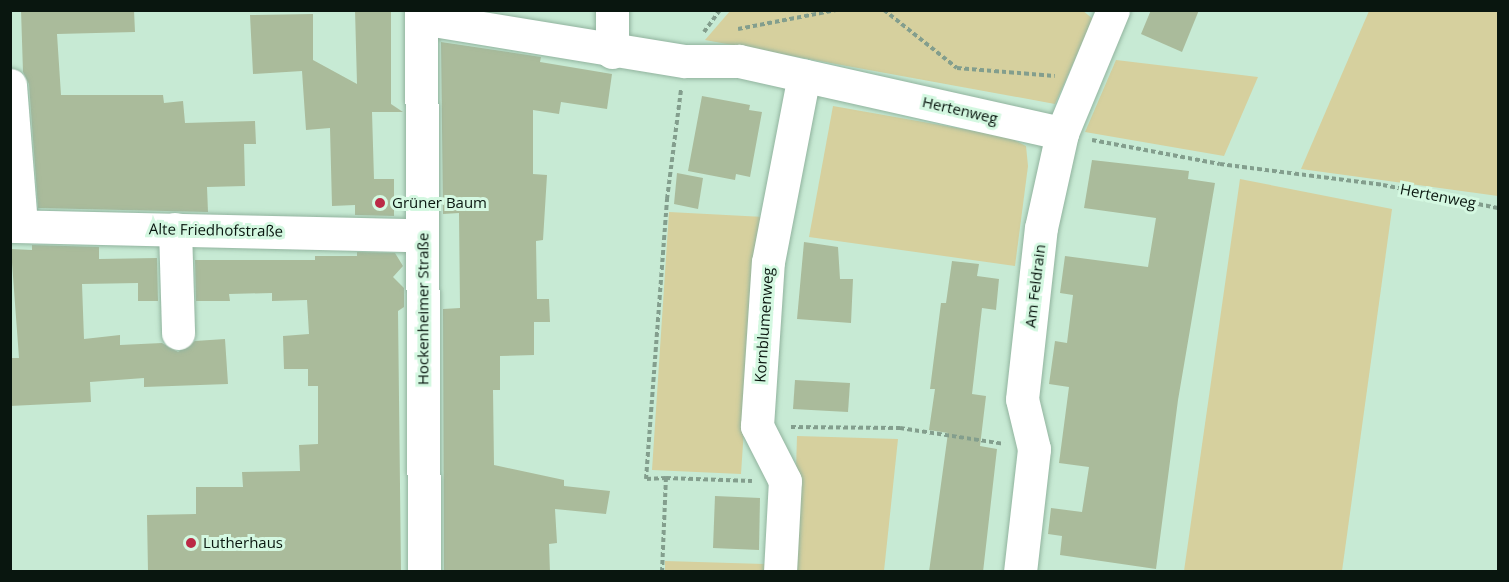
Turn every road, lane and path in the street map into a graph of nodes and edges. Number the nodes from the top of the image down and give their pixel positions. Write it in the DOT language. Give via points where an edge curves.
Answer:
graph roads {
  1 [pos="612,10"];
  2 [pos="837,10"];
  3 [pos="884,10"];
  4 [pos="1110,12"];
  5 [pos="421,14"];
  6 [pos="735,29"];
  7 [pos="713,33"];
  8 [pos="693,48"];
  9 [pos="612,51"];
  10 [pos="804,75"];
  11 [pos="1084,79"];
  12 [pos="10,85"];
  13 [pos="1062,133"];
  14 [pos="1498,208"];
  15 [pos="16,226"];
  16 [pos="175,229"];
  17 [pos="422,235"];
  18 [pos="178,333"];
  19 [pos="757,426"];
  20 [pos="1034,449"];
  21 [pos="666,478"];
  22 [pos="785,481"];
  23 [pos="424,572"];
  24 [pos="662,572"];
  25 [pos="780,572"];
  26 [pos="1020,572"];
  1 -- 9 [label="street"];
  2 -- 6 [label="path"];
  3 -- 11 [label="path" via="957,68"];
  4 -- 11 [label="street, Am Feldrain"];
  5 -- 9 [label="street, Hertenweg"];
  5 -- 17 [label="street, Hockenheimer Straße"];
  7 -- 8 [label="path"];
  8 -- 9 [label="street, Hertenweg"];
  8 -- 10 [label="street, Hertenweg"];
  8 -- 21 [label="path" via="667,199 646,479"];
  10 -- 13 [label="street, Hertenweg"];
  10 -- 19 [label="street, Kornblumenweg" via="768,261"];
  11 -- 13 [label="street, Am Feldrain"];
  12 -- 15 [label="street"];
  13 -- 14 [label="path, Hertenweg" via="1220,164 1383,185"];
  13 -- 20 [label="street, Am Feldrain" via="1041,228 1022,399"];
  15 -- 16 [label="street, Alte Friedhofstraße"];
  16 -- 17 [label="street, Alte Friedhofstraße"];
  16 -- 18 [label="street"];
  17 -- 23 [label="street, Hockenheimer Straße"];
  19 -- 20 [label="path" via="900,428"];
  19 -- 22 [label="street"];
  20 -- 26 [label="street, Am Feldrain"];
  21 -- 22 [label="path"];
  21 -- 24 [label="path"];
  22 -- 25 [label="street"];
}
